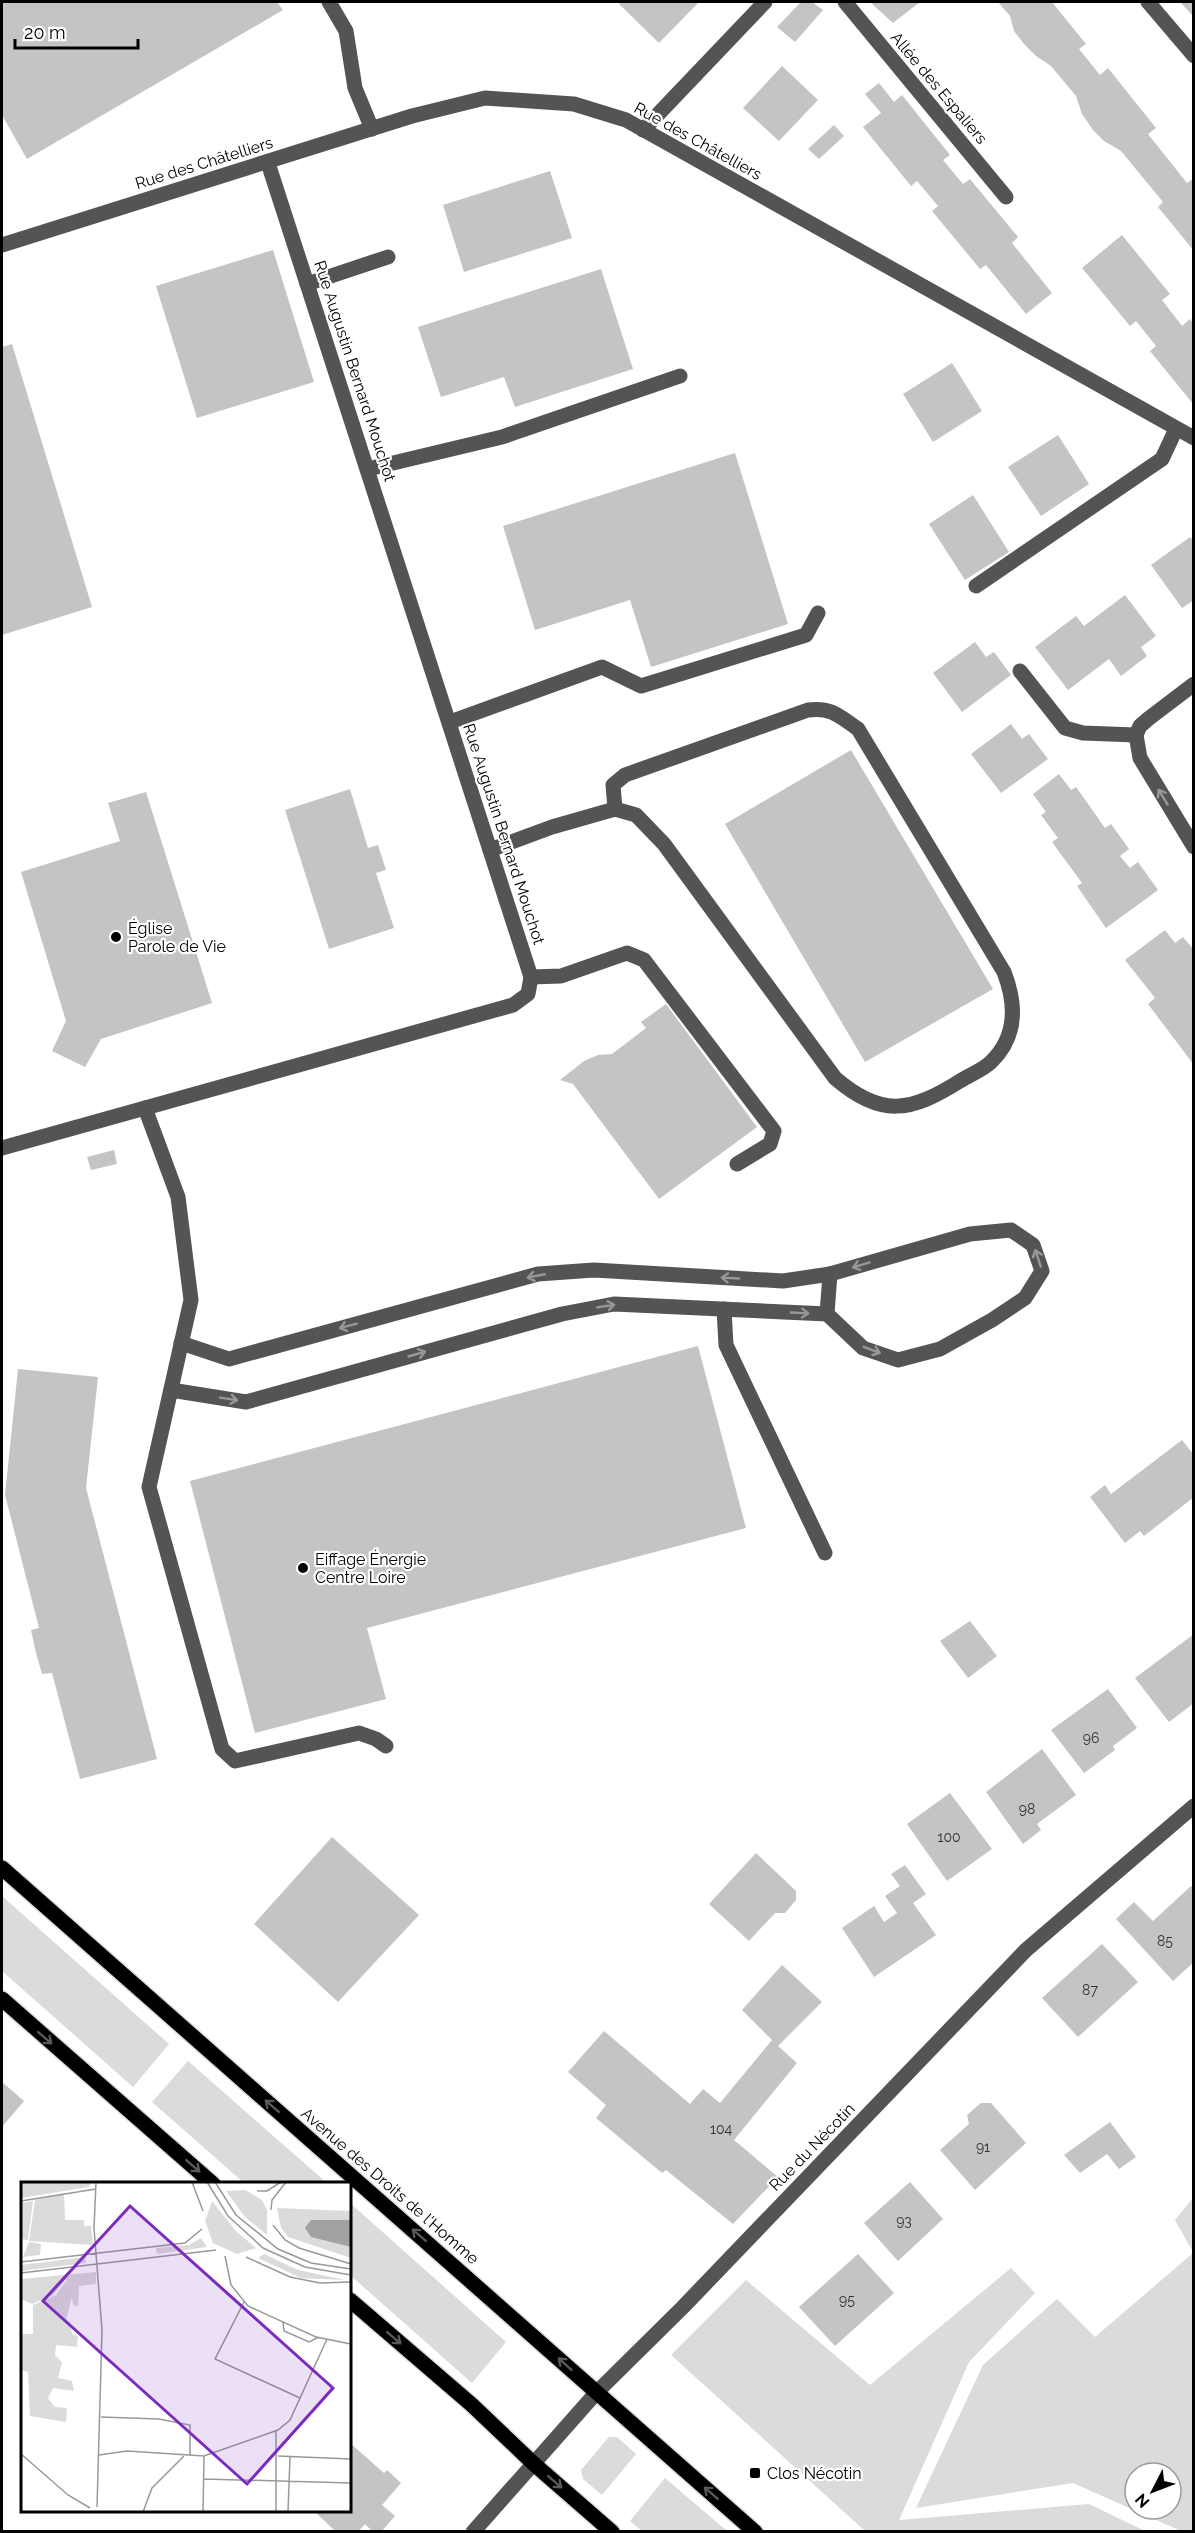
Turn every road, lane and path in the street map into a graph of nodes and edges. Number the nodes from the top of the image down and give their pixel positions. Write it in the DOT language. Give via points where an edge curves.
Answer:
graph roads {
  1 [pos="329,2"];
  2 [pos="765,2"];
  3 [pos="845,2"];
  4 [pos="1148,2"];
  5 [pos="1194,56"];
  6 [pos="372,129"];
  7 [pos="643,130"];
  8 [pos="268,163"];
  9 [pos="1006,197"];
  10 [pos="2,245"];
  11 [pos="388,257"];
  12 [pos="307,284"];
  13 [pos="680,376"];
  14 [pos="1176,429"];
  15 [pos="1194,438"];
  16 [pos="368,469"];
  17 [pos="976,586"];
  18 [pos="818,613"];
  19 [pos="1020,671"];
  20 [pos="1194,684"];
  21 [pos="450,722"];
  22 [pos="1136,735"];
  23 [pos="615,809"];
  24 [pos="1194,847"];
  25 [pos="490,850"];
  26 [pos="531,977"];
  27 [pos="146,1108"];
  28 [pos="2,1148"];
  29 [pos="737,1164"];
  30 [pos="830,1274"];
  31 [pos="724,1309"];
  32 [pos="827,1314"];
  33 [pos="181,1343"];
  34 [pos="171,1390"];
  35 [pos="825,1553"];
  36 [pos="386,1746"];
  37 [pos="1194,1806"];
  38 [pos="2,1868"];
  39 [pos="2,1999"];
  40 [pos="211,2182"];
  41 [pos="351,2301"];
  42 [pos="596,2393"];
  43 [pos="534,2464"];
  44 [pos="473,2532"];
  45 [pos="612,2532"];
  46 [pos="755,2532"];
  1 -- 6 [label="street" via="346,31 355,88"];
  2 -- 7 [label="street"];
  3 -- 9 [label="street, Allée des Espaliers"];
  4 -- 5 [label="street"];
  6 -- 7 [label="street, Rue des Châtelliers" via="485,98 574,104 626,120"];
  6 -- 8 [label="street, Rue des Châtelliers"];
  7 -- 14 [label="street, Rue des Châtelliers"];
  8 -- 10 [label="street, Rue des Châtelliers"];
  8 -- 12 [label="street, Rue Augustin Bernard Mouchot"];
  11 -- 12 [label="street"];
  12 -- 16 [label="street, Rue Augustin Bernard Mouchot"];
  13 -- 16 [label="street" via="502,437"];
  14 -- 15 [label="street, Rue des Châtelliers"];
  14 -- 17 [label="street" via="1162,459"];
  16 -- 21 [label="street, Rue Augustin Bernard Mouchot"];
  18 -- 21 [label="street" via="806,635 641,686 602,667"];
  19 -- 22 [label="street" via="1065,728 1083,733"];
  20 -- 22 [label="street" via="1140,726"];
  21 -- 25 [label="street, Rue Augustin Bernard Mouchot"];
  24 -- 22 [label="street, one-way" via="1140,758"];
  23 -- 23 [label="street" via="636,815 664,844 835,1078 855,1095 880,1105 906,1106 930,1100 991,1062 1006,1040 1014,1017 1012,993 1004,972 858,729 841,717 825,708 808,710 625,775 613,785"];
  23 -- 25 [label="street"];
  25 -- 26 [label="street, Rue Augustin Bernard Mouchot"];
  26 -- 27 [label="street" via="528,994 513,1005"];
  26 -- 29 [label="street" via="561,976 627,953 644,960 774,1131 770,1144"];
  27 -- 28 [label="street"];
  27 -- 33 [label="street" via="178,1197 191,1300"];
  30 -- 32 [label="street"];
  32 -- 30 [label="street, one-way" via="863,1348 898,1360 940,1349 992,1320 1025,1298 1042,1271 1033,1245 1011,1230 970,1234"];
  30 -- 33 [label="street, one-way" via="783,1281 594,1270 538,1274 229,1359"];
  31 -- 32 [label="street, one-way"];
  34 -- 31 [label="street, one-way" via="246,1402 562,1314 614,1304"];
  31 -- 35 [label="street" via="726,1345"];
  33 -- 34 [label="street"];
  34 -- 36 [label="street" via="149,1487 222,1749 235,1761 359,1733"];
  37 -- 42 [label="street, Rue du Nécotin" via="1026,1950"];
  42 -- 38 [label="main road, Avenue des Droits de l'Homme, one-way"];
  39 -- 40 [label="main road, one-way"];
  41 -- 43 [label="main road, one-way"];
  42 -- 43 [label="street, Rue du Nécotin"];
  46 -- 42 [label="main road, Avenue des Droits de l'Homme, one-way"];
  43 -- 44 [label="street, Rue du Nécotin"];
  43 -- 45 [label="main road, one-way"];
}
